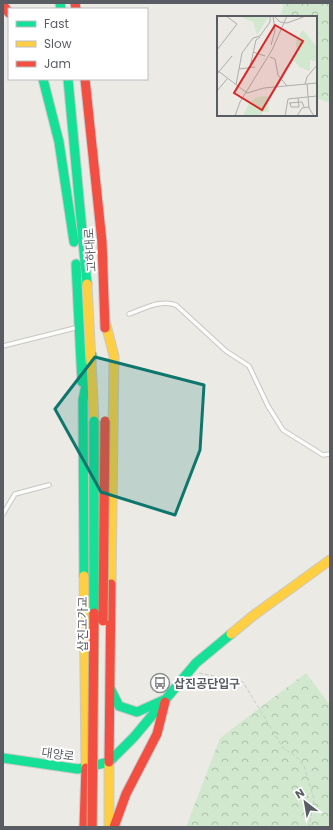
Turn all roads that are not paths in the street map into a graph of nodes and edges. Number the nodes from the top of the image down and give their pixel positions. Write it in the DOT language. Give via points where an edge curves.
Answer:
graph roads {
  1 [pos="43,80"];
  2 [pos="68,80"];
  3 [pos="85,80"];
  4 [pos="129,314"];
  5 [pos="105,321"];
  6 [pos="75,328"];
  7 [pos="3,346"];
  8 [pos="92,356"];
  9 [pos="83,400"];
  10 [pos="94,421"];
  11 [pos="105,421"];
  12 [pos="330,454"];
  13 [pos="49,485"];
  14 [pos="3,514"];
  15 [pos="330,560"];
  16 [pos="110,689"];
  17 [pos="166,699"];
  18 [pos="3,758"];
  19 [pos="109,762"];
  20 [pos="86,768"];
  21 [pos="84,827"];
  22 [pos="92,827"];
  23 [pos="101,827"];
  24 [pos="109,827"];
  25 [pos="114,827"];
  1 -- 9 [label="main road" via="59,142 70,209"];
  2 -- 8 [label="main road, 고하대로"];
  3 -- 5 [label="main road, 고하대로" via="102,235"];
  4 -- 12 [label="lane" via="161,303 176,305 226,351 248,366 283,430 324,455"];
  5 -- 11 [label="main road, 고하대로"];
  5 -- 16 [label="main road" via="114,356"];
  6 -- 7 [label="lane"];
  8 -- 9 [label="main road"];
  8 -- 10 [label="main road, 고하대로"];
  9 -- 20 [label="main road"];
  10 -- 22 [label="main road, 삽진고가교, bridge"];
  11 -- 23 [label="main road, 삽진고가교, bridge"];
  13 -- 14 [label="lane" via="15,494"];
  15 -- 17 [label="main road" via="238,627 196,663"];
  16 -- 17 [label="main road" via="120,706 138,712"];
  16 -- 19 [label="main road"];
  17 -- 19 [label="main road"];
  17 -- 25 [label="main road" via="157,734 126,794"];
  18 -- 20 [label="main road, 대양로" via="74,769"];
  19 -- 20 [label="main road, 대양로"];
  19 -- 24 [label="main road"];
  20 -- 21 [label="main road"];
}
